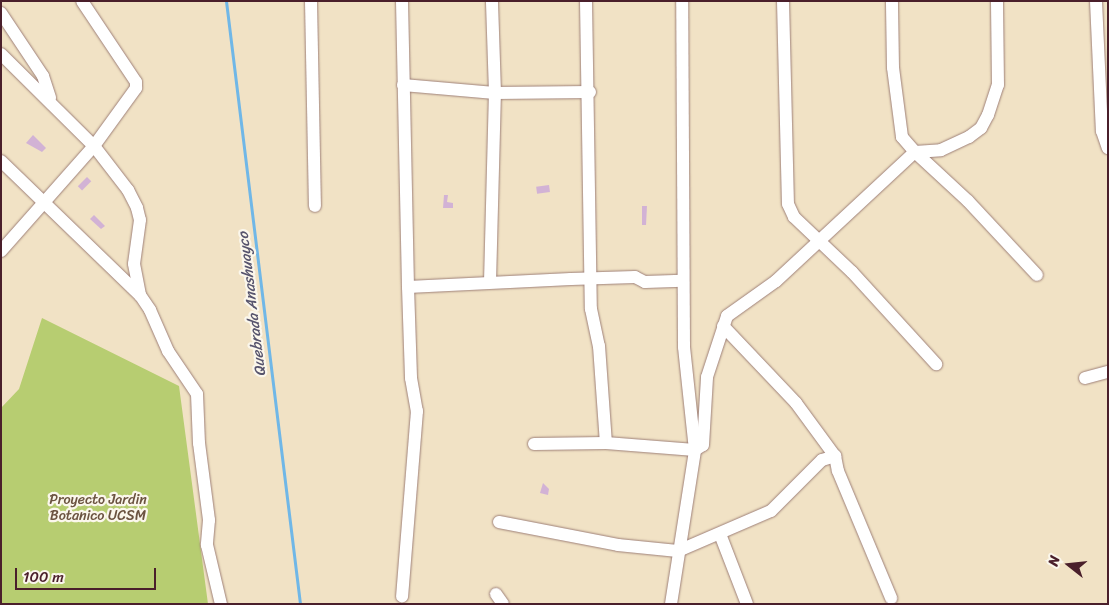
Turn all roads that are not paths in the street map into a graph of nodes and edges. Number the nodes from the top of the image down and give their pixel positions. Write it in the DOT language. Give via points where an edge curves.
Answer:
graph roads {
  1 [pos="82,1"];
  2 [pos="311,1"];
  3 [pos="402,1"];
  4 [pos="492,1"];
  5 [pos="586,1"];
  6 [pos="682,1"];
  7 [pos="783,1"];
  8 [pos="892,1"];
  9 [pos="997,1"];
  10 [pos="1096,1"];
  11 [pos="1,13"];
  12 [pos="1,54"];
  13 [pos="403,85"];
  14 [pos="495,92"];
  15 [pos="590,92"];
  16 [pos="51,101"];
  17 [pos="94,146"];
  18 [pos="1108,148"];
  19 [pos="915,152"];
  20 [pos="1,161"];
  21 [pos="46,204"];
  22 [pos="316,206"];
  23 [pos="821,240"];
  24 [pos="1,251"];
  25 [pos="1037,275"];
  26 [pos="590,280"];
  27 [pos="490,282"];
  28 [pos="682,282"];
  29 [pos="408,287"];
  30 [pos="140,295"];
  31 [pos="723,326"];
  32 [pos="936,364"];
  33 [pos="1108,372"];
  34 [pos="1085,378"];
  35 [pos="606,443"];
  36 [pos="534,444"];
  37 [pos="695,450"];
  38 [pos="835,456"];
  39 [pos="499,522"];
  40 [pos="720,534"];
  41 [pos="678,551"];
  42 [pos="402,596"];
  43 [pos="890,598"];
  44 [pos="220,604"];
  45 [pos="671,604"];
  46 [pos="748,604"];
  1 -- 17 [label="street" via="136,82 136,88"];
  2 -- 22 [label="street"];
  3 -- 13 [label="street"];
  4 -- 14 [label="street"];
  5 -- 15 [label="street"];
  6 -- 28 [label="street"];
  7 -- 23 [label="street" via="785,190 794,217"];
  8 -- 19 [label="street" via="893,68 902,137"];
  9 -- 19 [label="street" via="998,84 981,128 969,138 941,150"];
  10 -- 18 [label="street" via="1102,131"];
  11 -- 16 [label="street" via="43,76"];
  12 -- 16 [label="street"];
  13 -- 14 [label="street"];
  13 -- 29 [label="street"];
  14 -- 15 [label="street"];
  14 -- 27 [label="street"];
  15 -- 26 [label="street"];
  16 -- 17 [label="street"];
  17 -- 21 [label="street"];
  17 -- 30 [label="street" via="128,190 137,208 140,220 134,264"];
  19 -- 23 [label="street"];
  19 -- 25 [label="street" via="968,201"];
  20 -- 21 [label="street"];
  21 -- 24 [label="street"];
  21 -- 30 [label="street"];
  23 -- 31 [label="street" via="776,281 727,316"];
  23 -- 32 [label="street"];
  26 -- 27 [label="street"];
  26 -- 28 [label="street" via="635,278 646,282"];
  26 -- 35 [label="street" via="591,308 599,346"];
  27 -- 29 [label="street"];
  28 -- 37 [label="street" via="684,347"];
  29 -- 42 [label="street" via="412,378 417,412"];
  30 -- 44 [label="street" via="168,351 197,394 199,444 209,520 207,544"];
  31 -- 37 [label="street" via="707,377 703,446"];
  31 -- 38 [label="street" via="796,403"];
  33 -- 34 [label="street"];
  35 -- 36 [label="street"];
  35 -- 37 [label="street"];
  37 -- 41 [label="street"];
  38 -- 40 [label="street" via="822,460 770,511"];
  38 -- 43 [label="street"];
  39 -- 41 [label="street" via="618,545"];
  40 -- 41 [label="street"];
  40 -- 46 [label="street"];
  41 -- 45 [label="street"];
}
